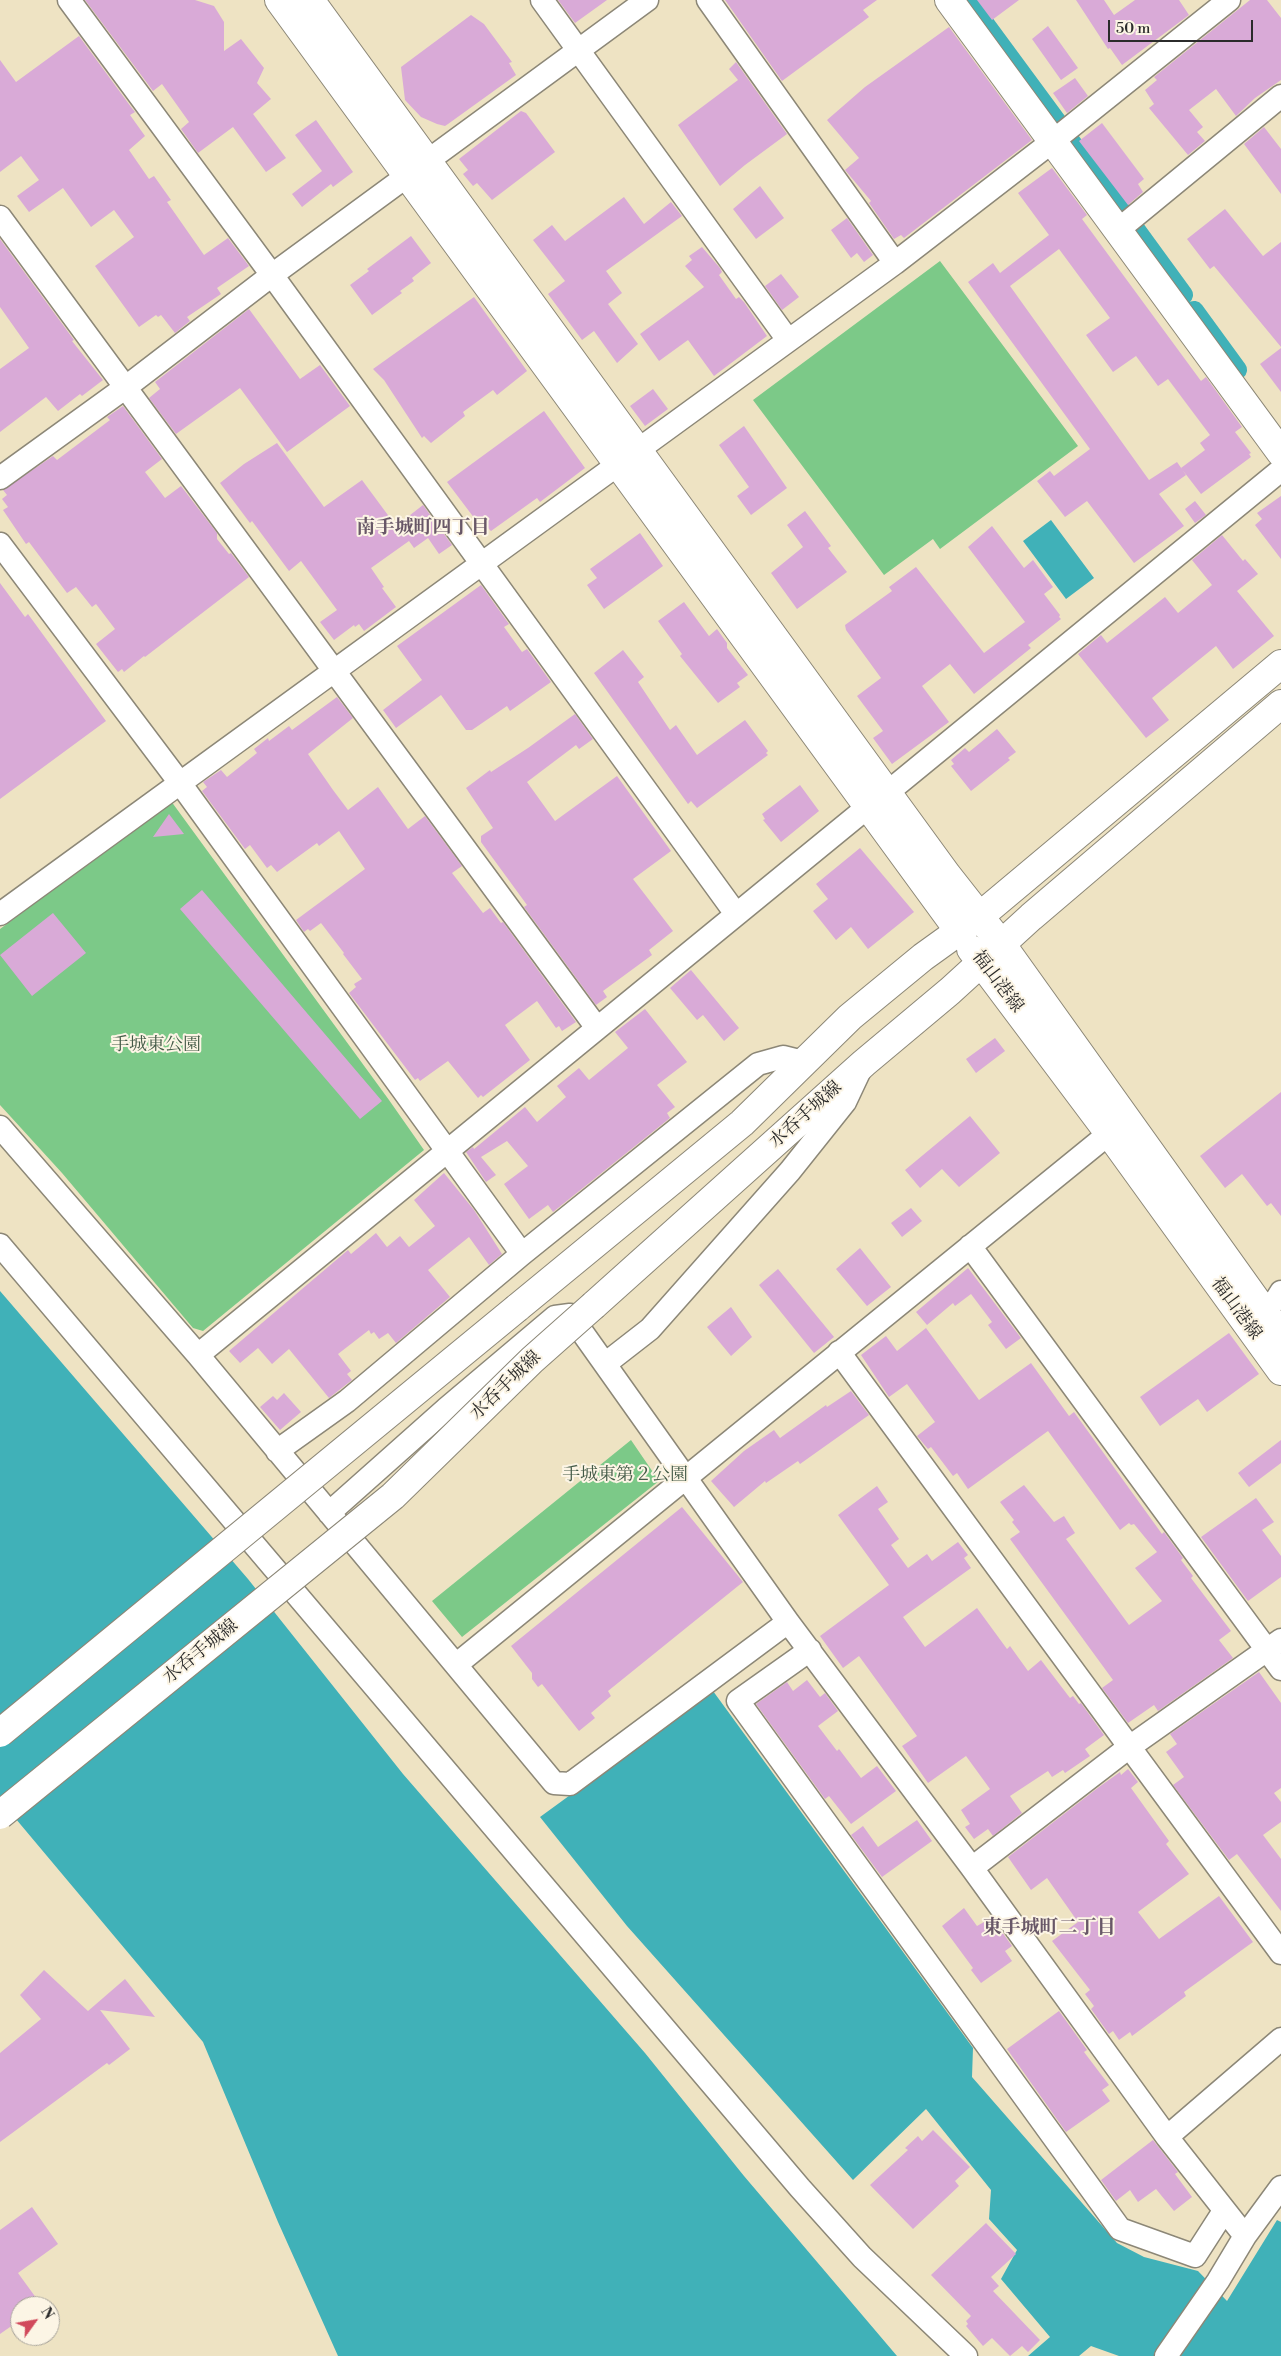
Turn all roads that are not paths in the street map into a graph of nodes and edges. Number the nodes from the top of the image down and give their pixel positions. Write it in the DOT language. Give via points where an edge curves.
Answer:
graph roads {
  1 [pos="69,0"];
  2 [pos="279,0"];
  3 [pos="310,0"];
  4 [pos="542,0"];
  5 [pos="647,0"];
  6 [pos="708,0"];
  7 [pos="949,0"];
  8 [pos="1229,0"];
  9 [pos="578,49"];
  10 [pos="1281,96"];
  11 [pos="1053,141"];
  12 [pos="418,169"];
  13 [pos="0,217"];
  14 [pos="1118,230"];
  15 [pos="895,263"];
  16 [pos="272,275"];
  17 [pos="788,340"];
  18 [pos="126,387"];
  19 [pos="1281,453"];
  20 [pos="627,457"];
  21 [pos="1281,470"];
  22 [pos="0,478"];
  23 [pos="0,544"];
  24 [pos="481,565"];
  25 [pos="1281,664"];
  26 [pos="334,671"];
  27 [pos="1281,704"];
  28 [pos="180,783"];
  29 [pos="878,799"];
  30 [pos="0,914"];
  31 [pos="736,914"];
  32 [pos="969,923"];
  33 [pos="1002,945"];
  34 [pos="982,963"];
  35 [pos="597,1028"];
  36 [pos="803,1062"];
  37 [pos="864,1063"];
  38 [pos="0,1127"];
  39 [pos="1118,1127"];
  40 [pos="447,1150"];
  41 [pos="0,1245"];
  42 [pos="970,1246"];
  43 [pos="522,1254"];
  44 [pos="1272,1300"];
  45 [pos="1281,1335"];
  46 [pos="839,1352"];
  47 [pos="198,1356"];
  48 [pos="605,1364"];
  49 [pos="1281,1371"];
  50 [pos="277,1451"];
  51 [pos="687,1479"];
  52 [pos="329,1514"];
  53 [pos="788,1622"];
  54 [pos="1274,1645"];
  55 [pos="810,1650"];
  56 [pos="457,1664"];
  57 [pos="1281,1669"];
  58 [pos="0,1733"];
  59 [pos="1128,1748"];
  60 [pos="0,1815"];
  61 [pos="972,1868"];
  62 [pos="1281,1953"];
  63 [pos="1281,2039"];
  64 [pos="1167,2136"];
  65 [pos="1281,2187"];
  66 [pos="1224,2210"];
  67 [pos="1245,2236"];
  68 [pos="966,2356"];
  69 [pos="1166,2356"];
  1 -- 16 [label="street"];
  2 -- 12 [label="main road"];
  3 -- 12 [label="main road"];
  4 -- 9 [label="street"];
  5 -- 9 [label="street"];
  6 -- 15 [label="street"];
  7 -- 11 [label="main road"];
  8 -- 11 [label="street"];
  9 -- 12 [label="street"];
  9 -- 17 [label="street"];
  10 -- 14 [label="street"];
  11 -- 14 [label="main road"];
  11 -- 15 [label="street"];
  12 -- 16 [label="street"];
  12 -- 20 [label="main road"];
  13 -- 18 [label="street"];
  14 -- 19 [label="main road"];
  15 -- 17 [label="street"];
  16 -- 18 [label="street"];
  16 -- 24 [label="street"];
  17 -- 20 [label="street"];
  18 -- 22 [label="street"];
  18 -- 26 [label="street"];
  20 -- 24 [label="street"];
  20 -- 29 [label="main road"];
  21 -- 29 [label="street"];
  23 -- 28 [label="street"];
  24 -- 26 [label="street"];
  24 -- 31 [label="street"];
  25 -- 32 [label="main road"];
  26 -- 28 [label="street"];
  26 -- 35 [label="street"];
  27 -- 33 [label="main road, 福山港線"];
  28 -- 30 [label="street"];
  28 -- 40 [label="street"];
  29 -- 31 [label="street"];
  29 -- 32 [label="main road"];
  31 -- 35 [label="street"];
  32 -- 33 [label="main road"];
  32 -- 34 [label="main road, 福山港線"];
  32 -- 36 [label="main road" via="858,1011"];
  33 -- 34 [label="main road, 水呑手城線"];
  33 -- 39 [label="main road, 福山港線"];
  34 -- 37 [label="main road, 水呑手城線"];
  34 -- 39 [label="main road, 福山港線"];
  35 -- 40 [label="street"];
  36 -- 43 [label="street" via="783,1057 758,1064"];
  36 -- 58 [label="main road, bridge" via="742,1124"];
  37 -- 48 [label="street" via="845,1102 790,1171 650,1329"];
  37 -- 60 [label="main road, 水呑手城線, bridge" via="532,1360 392,1496"];
  38 -- 47 [label="street"];
  39 -- 42 [label="street"];
  39 -- 44 [label="main road, 福山港線"];
  39 -- 49 [label="main road, 福山港線"];
  40 -- 43 [label="street"];
  40 -- 47 [label="street"];
  41 -- 68 [label="street" via="800,2188 862,2257"];
  42 -- 46 [label="street"];
  42 -- 54 [label="street"];
  43 -- 50 [label="street" via="347,1401"];
  44 -- 45 [label="main road, 福山港線"];
  46 -- 51 [label="street"];
  46 -- 59 [label="street"];
  47 -- 50 [label="street"];
  48 -- 51 [label="street"];
  48 -- 52 [label="street" via="570,1316 555,1317"];
  50 -- 52 [label="street"];
  51 -- 53 [label="street"];
  51 -- 56 [label="street"];
  52 -- 56 [label="street"];
  53 -- 55 [label="street"];
  53 -- 56 [label="street" via="570,1784 554,1783"];
  54 -- 57 [label="street"];
  54 -- 59 [label="street"];
  55 -- 61 [label="street"];
  55 -- 66 [label="street" via="738,1701 1120,2229 1195,2256"];
  59 -- 61 [label="street"];
  59 -- 62 [label="street"];
  61 -- 64 [label="street"];
  63 -- 64 [label="street"];
  64 -- 66 [label="street"];
  65 -- 67 [label="street"];
  66 -- 67 [label="street"];
  67 -- 69 [label="street"];
}
